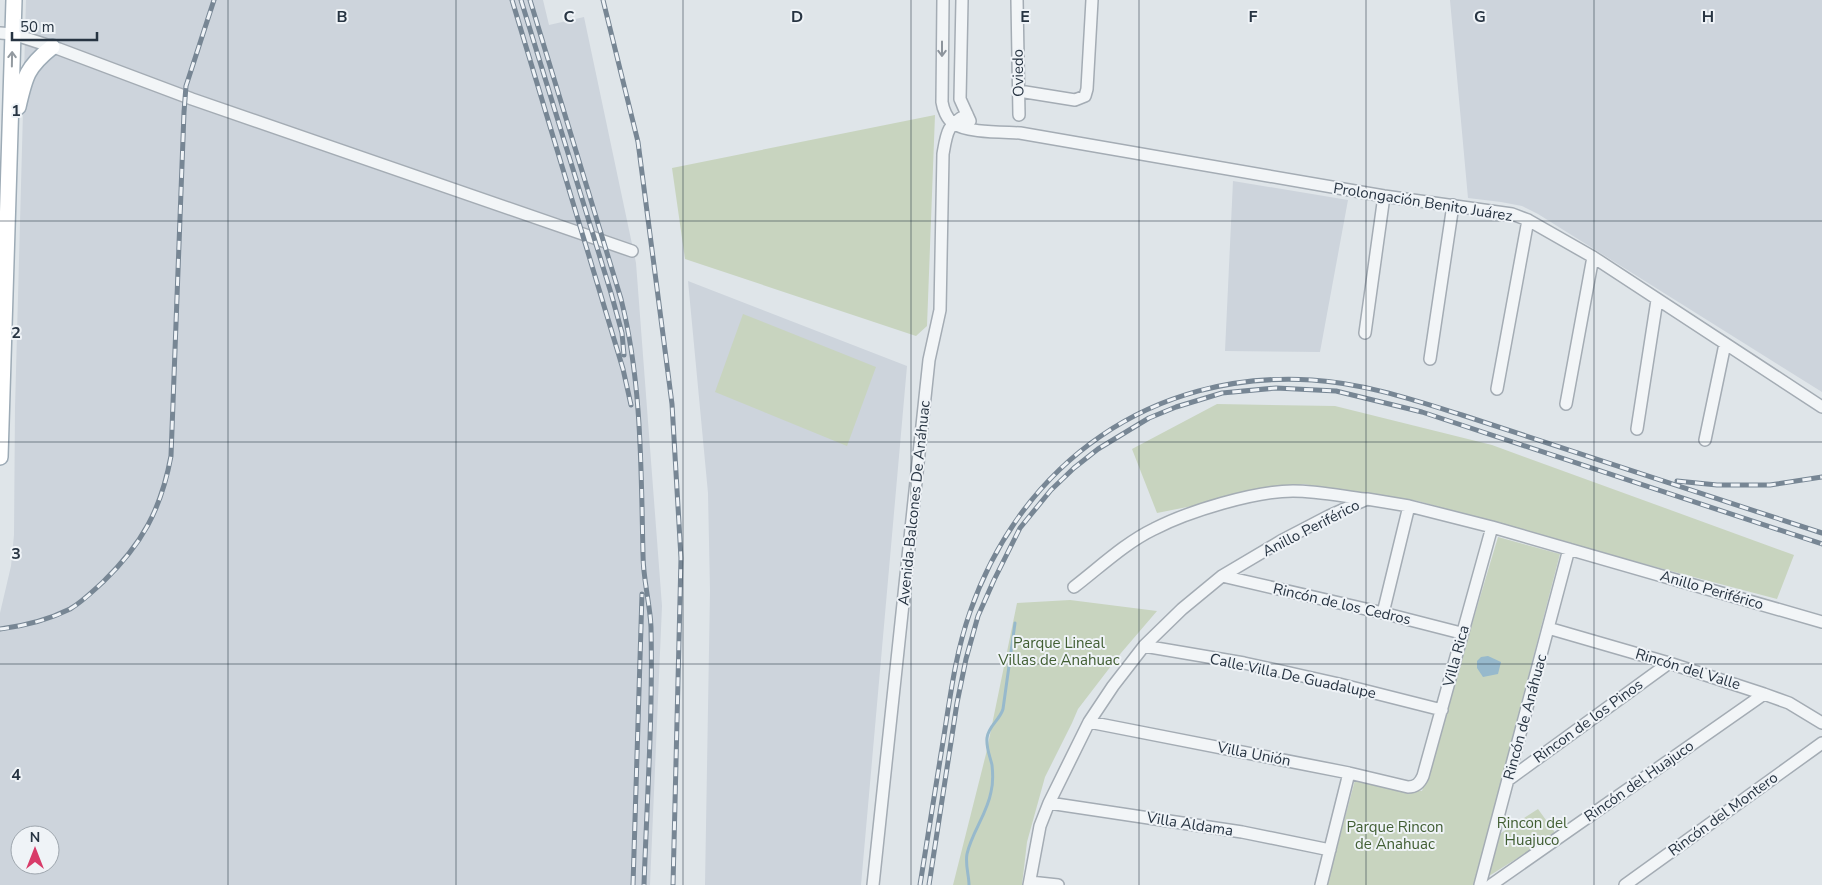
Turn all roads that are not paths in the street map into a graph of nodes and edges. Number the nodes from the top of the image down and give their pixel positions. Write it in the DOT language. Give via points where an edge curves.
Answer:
graph roads {
  1 [pos="14,0"];
  2 [pos="942,0"];
  3 [pos="962,0"];
  4 [pos="1017,0"];
  5 [pos="1092,0"];
  6 [pos="6,34"];
  7 [pos="52,47"];
  8 [pos="1019,90"];
  9 [pos="967,114"];
  10 [pos="1019,116"];
  11 [pos="952,123"];
  12 [pos="973,130"];
  13 [pos="10,142"];
  14 [pos="1384,196"];
  15 [pos="1453,205"];
  16 [pos="1528,220"];
  17 [pos="632,250"];
  18 [pos="1592,257"];
  19 [pos="1657,300"];
  20 [pos="1365,333"];
  21 [pos="1726,344"];
  22 [pos="1430,359"];
  23 [pos="1497,389"];
  24 [pos="1566,404"];
  25 [pos="1822,407"];
  26 [pos="1637,429"];
  27 [pos="1704,440"];
  28 [pos="0,457"];
  29 [pos="1367,499"];
  30 [pos="1409,506"];
  31 [pos="1492,527"];
  32 [pos="1569,549"];
  33 [pos="1222,576"];
  34 [pos="1074,587"];
  35 [pos="1382,613"];
  36 [pos="1822,622"];
  37 [pos="1548,628"];
  38 [pos="1461,633"];
  39 [pos="1144,646"];
  40 [pos="1669,662"];
  41 [pos="1764,694"];
  42 [pos="1442,710"];
  43 [pos="1089,722"];
  44 [pos="1822,722"];
  45 [pos="1822,743"];
  46 [pos="1349,773"];
  47 [pos="1508,780"];
  48 [pos="1418,784"];
  49 [pos="1049,803"];
  50 [pos="1330,850"];
  51 [pos="1030,883"];
  52 [pos="873,885"];
  53 [pos="1058,885"];
  54 [pos="1321,885"];
  55 [pos="1480,885"];
  56 [pos="1490,885"];
  57 [pos="1625,885"];
  1 -- 6 [label="main road"];
  2 -- 11 [label="street, one-way" via="942,102"];
  3 -- 9 [label="street" via="960,99"];
  4 -- 8 [label="street, Oviedo"];
  5 -- 8 [label="street" via="1085,96 1075,100"];
  6 -- 7 [label="street"];
  13 -- 6 [label="main road, one-way"];
  7 -- 13 [label="main road" via="26,76"];
  7 -- 17 [label="street"];
  8 -- 10 [label="street, Oviedo"];
  9 -- 11 [label="street"];
  9 -- 12 [label="street"];
  11 -- 12 [label="street, Prolongación Benito Juárez"];
  11 -- 52 [label="street, Avenida Balcones De Anáhuac" via="943,154 940,310 929,360"];
  12 -- 14 [label="street, Prolongación Benito Juárez" via="1020,133"];
  13 -- 28 [label="main road"];
  14 -- 15 [label="street, Prolongación Benito Juárez"];
  14 -- 20 [label="street"];
  15 -- 16 [label="street, Prolongación Benito Juárez" via="1512,214"];
  15 -- 22 [label="street"];
  16 -- 18 [label="street, Prolongación Benito Juárez"];
  16 -- 23 [label="street"];
  18 -- 19 [label="street, Prolongación Benito Juárez"];
  18 -- 24 [label="street"];
  19 -- 21 [label="street, Prolongación Benito Juárez"];
  19 -- 26 [label="street"];
  21 -- 25 [label="street, Prolongación Benito Juárez"];
  21 -- 27 [label="street"];
  29 -- 30 [label="street, Anillo Periférico"];
  29 -- 33 [label="street, Anillo Periférico" via="1281,540"];
  29 -- 34 [label="street" via="1293,491 1231,502 1154,529"];
  30 -- 31 [label="street, Anillo Periférico"];
  30 -- 35 [label="street"];
  31 -- 32 [label="street, Anillo Periférico"];
  31 -- 38 [label="street, Villa Rica"];
  32 -- 36 [label="street, Anillo Periférico"];
  32 -- 37 [label="street, Rincón de Anáhuac"];
  33 -- 35 [label="street, Rincón de los Cedros"];
  33 -- 39 [label="street, Anillo Periférico"];
  35 -- 38 [label="street, Rincón de los Cedros"];
  37 -- 40 [label="street, Rincón del Valle"];
  37 -- 47 [label="street, Rincón de Anáhuac"];
  38 -- 42 [label="street, Villa Rica"];
  39 -- 42 [label="street, Calle Villa De Guadalupe" via="1244,663"];
  39 -- 43 [label="street, Anillo Periférico"];
  40 -- 41 [label="street, Rincón del Valle"];
  40 -- 47 [label="street, Rincon de los Pinos"];
  41 -- 44 [label="street, Rincón del Valle" via="1789,703"];
  41 -- 56 [label="street, Rincón del Huajuco"];
  42 -- 48 [label="street, Villa Rica"];
  43 -- 46 [label="street, Villa Unión"];
  43 -- 49 [label="street, Anillo Periférico"];
  45 -- 57 [label="street, Rincón del Montero"];
  46 -- 48 [label="street, Villa Unión" via="1408,787"];
  46 -- 50 [label="street"];
  47 -- 55 [label="street, Rincón de Anáhuac"];
  49 -- 50 [label="street, Villa Aldama" via="1242,832"];
  49 -- 51 [label="street, Anillo Periférico" via="1040,826"];
  50 -- 54 [label="street"];
  51 -- 53 [label="street"];
}
